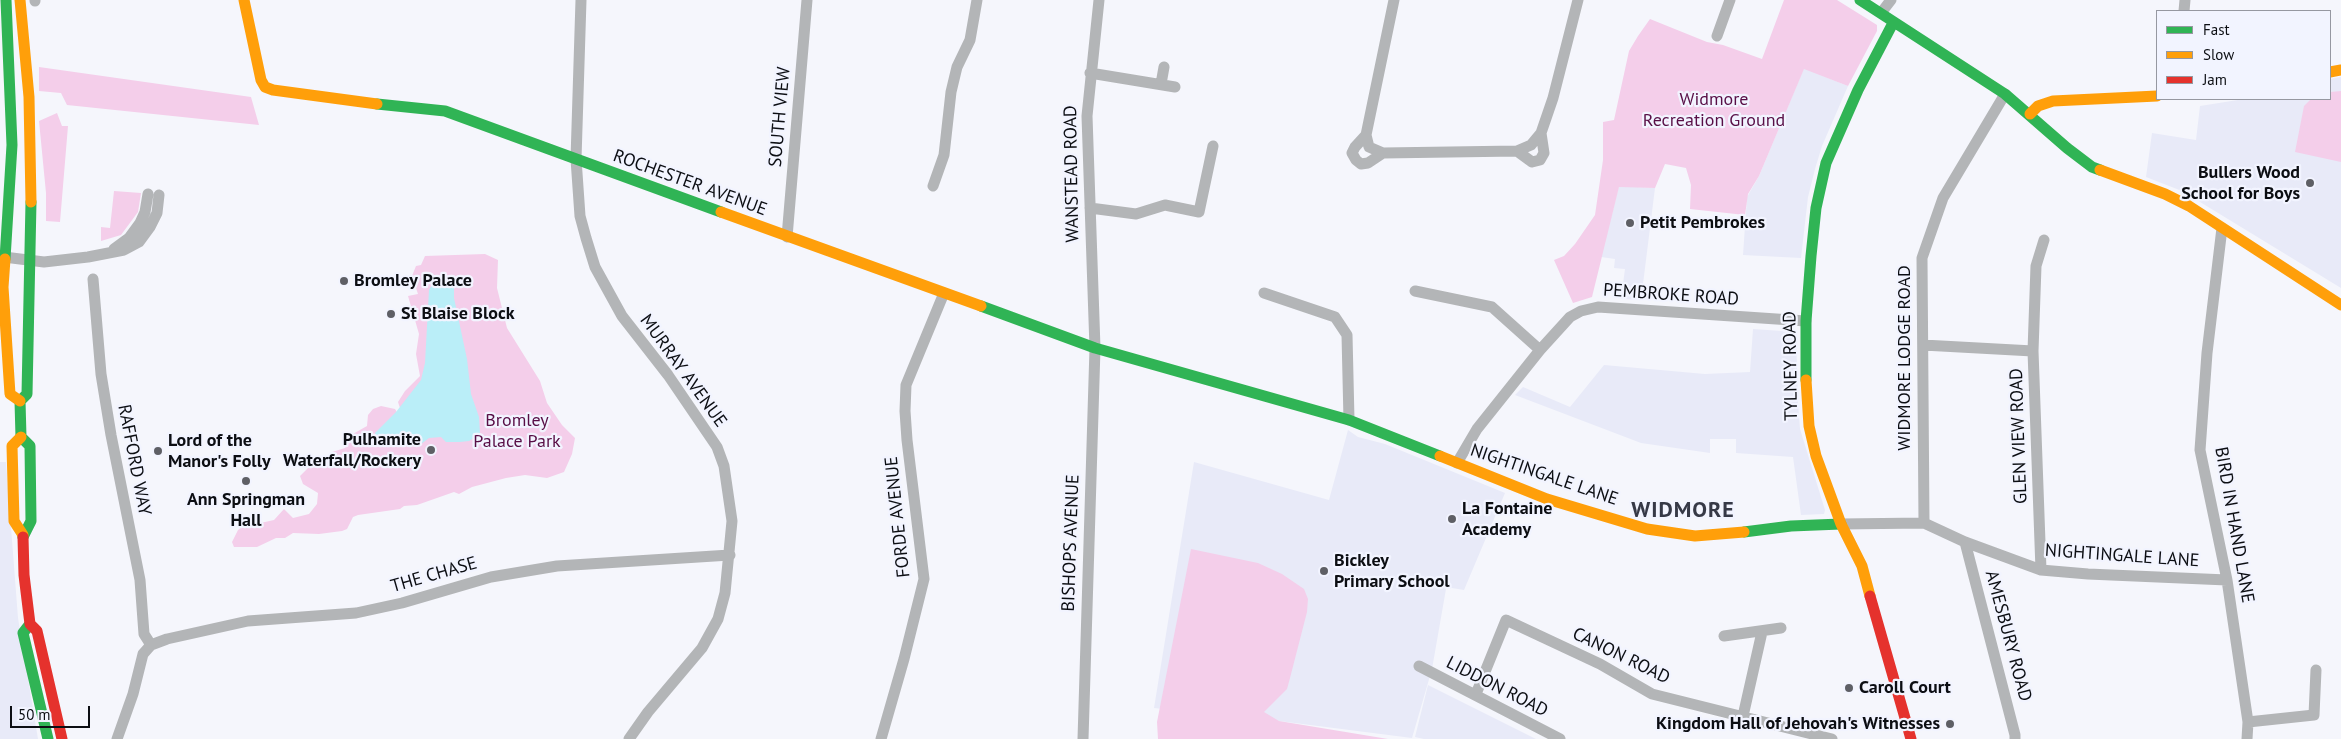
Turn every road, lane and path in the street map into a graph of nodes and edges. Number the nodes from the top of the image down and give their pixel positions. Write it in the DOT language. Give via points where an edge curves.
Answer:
graph roads {
  1 [pos="6,0"];
  2 [pos="20,0"];
  3 [pos="244,0"];
  4 [pos="581,0"];
  5 [pos="807,0"];
  6 [pos="977,0"];
  7 [pos="1099,0"];
  8 [pos="1394,0"];
  9 [pos="1578,0"];
  10 [pos="1730,0"];
  11 [pos="1860,0"];
  12 [pos="1892,0"];
  13 [pos="1881,13"];
  14 [pos="1893,23"];
  15 [pos="1717,36"];
  16 [pos="1164,67"];
  17 [pos="1090,74"];
  18 [pos="1161,84"];
  19 [pos="1175,87"];
  20 [pos="2005,94"];
  21 [pos="2156,96"];
  22 [pos="2030,114"];
  23 [pos="1541,133"];
  24 [pos="1366,135"];
  25 [pos="1213,146"];
  26 [pos="1517,151"];
  27 [pos="1383,153"];
  28 [pos="576,159"];
  29 [pos="933,186"];
  30 [pos="155,196"];
  31 [pos="1090,208"];
  32 [pos="2222,228"];
  33 [pos="787,237"];
  34 [pos="2044,240"];
  35 [pos="4,257"];
  36 [pos="29,261"];
  37 [pos="93,279"];
  38 [pos="1416,291"];
  39 [pos="944,293"];
  40 [pos="1264,294"];
  41 [pos="2341,305"];
  42 [pos="1806,321"];
  43 [pos="1923,344"];
  44 [pos="1095,348"];
  45 [pos="1540,350"];
  46 [pos="2033,351"];
  47 [pos="20,402"];
  48 [pos="1349,420"];
  49 [pos="21,437"];
  50 [pos="12,446"];
  51 [pos="0,447"];
  52 [pos="1457,463"];
  53 [pos="1924,523"];
  54 [pos="1841,524"];
  55 [pos="23,535"];
  56 [pos="1965,542"];
  57 [pos="730,555"];
  58 [pos="2041,570"];
  59 [pos="2227,580"];
  60 [pos="30,624"];
  61 [pos="1781,628"];
  62 [pos="1762,632"];
  63 [pos="1724,636"];
  64 [pos="151,645"];
  65 [pos="1419,666"];
  66 [pos="2316,670"];
  67 [pos="1476,694"];
  68 [pos="1743,716"];
  69 [pos="2248,722"];
  70 [pos="48,739"];
  71 [pos="62,739"];
  72 [pos="118,739"];
  73 [pos="629,739"];
  74 [pos="881,739"];
  75 [pos="1083,739"];
  76 [pos="1560,739"];
  77 [pos="1832,739"];
  78 [pos="1911,739"];
  79 [pos="2015,739"];
  80 [pos="2248,739"];
  1 -- 35 [label="street" via="12,145"];
  2 -- 36 [label="street" via="30,126"];
  3 -- 28 [label="street, ROCHESTER AVENUE" via="260,80 265,87 411,109 446,111"];
  4 -- 28 [label="street, MURRAY AVENUE"];
  5 -- 33 [label="street, SOUTH VIEW"];
  6 -- 29 [label="street" via="970,40 957,66 944,155"];
  7 -- 17 [label="street, WANSTEAD ROAD"];
  8 -- 24 [label="street"];
  9 -- 23 [label="street"];
  10 -- 15 [label="street"];
  11 -- 13 [label="street"];
  12 -- 13 [label="street"];
  13 -- 14 [label="street"];
  14 -- 20 [label="street"];
  14 -- 42 [label="street, TYLNEY ROAD" via="1854,97 1826,163 1816,208"];
  16 -- 18 [label="street"];
  17 -- 18 [label="street"];
  17 -- 31 [label="street, WANSTEAD ROAD" via="1087,116"];
  18 -- 19 [label="street"];
  20 -- 22 [label="street"];
  20 -- 43 [label="street, WIDMORE LODGE ROAD" via="1943,198 1922,258"];
  21 -- 22 [label="street" via="2053,101 2038,106"];
  22 -- 32 [label="street" via="2092,167 2165,194"];
  23 -- 26 [label="street" via="1530,145"];
  23 -- 26 [label="street" via="1544,153 1540,160 1532,162"];
  24 -- 27 [label="street" via="1369,146"];
  24 -- 27 [label="street" via="1354,147 1352,153 1356,160 1361,164 1368,163"];
  25 -- 31 [label="street" via="1199,212 1165,205 1136,214"];
  26 -- 27 [label="street"];
  28 -- 33 [label="street, ROCHESTER AVENUE"];
  28 -- 57 [label="street, MURRAY AVENUE" via="580,216 595,267 606,290 717,447 724,466 732,521"];
  30 -- 36 [label="street" via="157,213 139,242 124,250 78,258"];
  31 -- 44 [label="street, WANSTEAD ROAD"];
  32 -- 41 [label="street"];
  32 -- 59 [label="street, BIRD IN HAND LANE" via="2207,353 2200,450"];
  33 -- 39 [label="street, ROCHESTER AVENUE"];
  34 -- 46 [label="street" via="2036,266"];
  35 -- 36 [label="street"];
  35 -- 47 [label="street" via="10,394"];
  36 -- 47 [label="street" via="27,394"];
  37 -- 64 [label="street, RAFFORD WAY" via="110,435 139,573 144,634"];
  38 -- 45 [label="street" via="1492,307"];
  39 -- 44 [label="street, ROCHESTER AVENUE"];
  39 -- 74 [label="street, FORDE AVENUE" via="906,385 907,440 924,579"];
  40 -- 48 [label="street" via="1335,317 1348,335"];
  42 -- 45 [label="street, PEMBROKE ROAD" via="1598,307 1570,317"];
  42 -- 54 [label="street, TYLNEY ROAD" via="1809,426 1816,456"];
  43 -- 46 [label="street, GLEN VIEW ROAD"];
  43 -- 53 [label="street, WIDMORE LODGE ROAD"];
  44 -- 48 [label="street, NIGHTINGALE LANE"];
  44 -- 75 [label="street, BISHOPS AVENUE"];
  45 -- 52 [label="street, PEMBROKE ROAD" via="1477,429"];
  46 -- 58 [label="street, GLEN VIEW ROAD"];
  47 -- 49 [label="street"];
  48 -- 52 [label="street, NIGHTINGALE LANE"];
  49 -- 50 [label="street"];
  49 -- 55 [label="street" via="30,446 31,465 30,521"];
  50 -- 51 [label="street"];
  50 -- 55 [label="street" via="14,521"];
  52 -- 54 [label="street, NIGHTINGALE LANE" via="1547,499 1657,530 1695,536"];
  53 -- 54 [label="street, NIGHTINGALE LANE"];
  53 -- 56 [label="street, NIGHTINGALE LANE"];
  54 -- 78 [label="street, TYLNEY ROAD" via="1862,566"];
  55 -- 60 [label="street" via="25,596"];
  56 -- 58 [label="street, NIGHTINGALE LANE"];
  56 -- 79 [label="street, AMESBURY ROAD"];
  57 -- 64 [label="street, THE CHASE" via="557,566 491,577 356,613 248,622 194,632"];
  57 -- 73 [label="street, MURRAY AVENUE" via="718,620 702,648"];
  58 -- 59 [label="street, NIGHTINGALE LANE"];
  59 -- 69 [label="street, BIRD IN HAND LANE"];
  60 -- 70 [label="street" via="23,633 25,648"];
  60 -- 71 [label="street" via="37,631"];
  61 -- 62 [label="street"];
  62 -- 63 [label="street"];
  62 -- 68 [label="street"];
  64 -- 72 [label="street" via="143,654"];
  65 -- 67 [label="street, LIDDON ROAD"];
  66 -- 69 [label="street" via="2314,715"];
  67 -- 68 [label="street, CANON ROAD" via="1506,620 1600,664 1652,694"];
  67 -- 76 [label="street, LIDDON ROAD"];
  68 -- 77 [label="street, CANON ROAD"];
  69 -- 80 [label="street, BIRD IN HAND LANE"];
}
